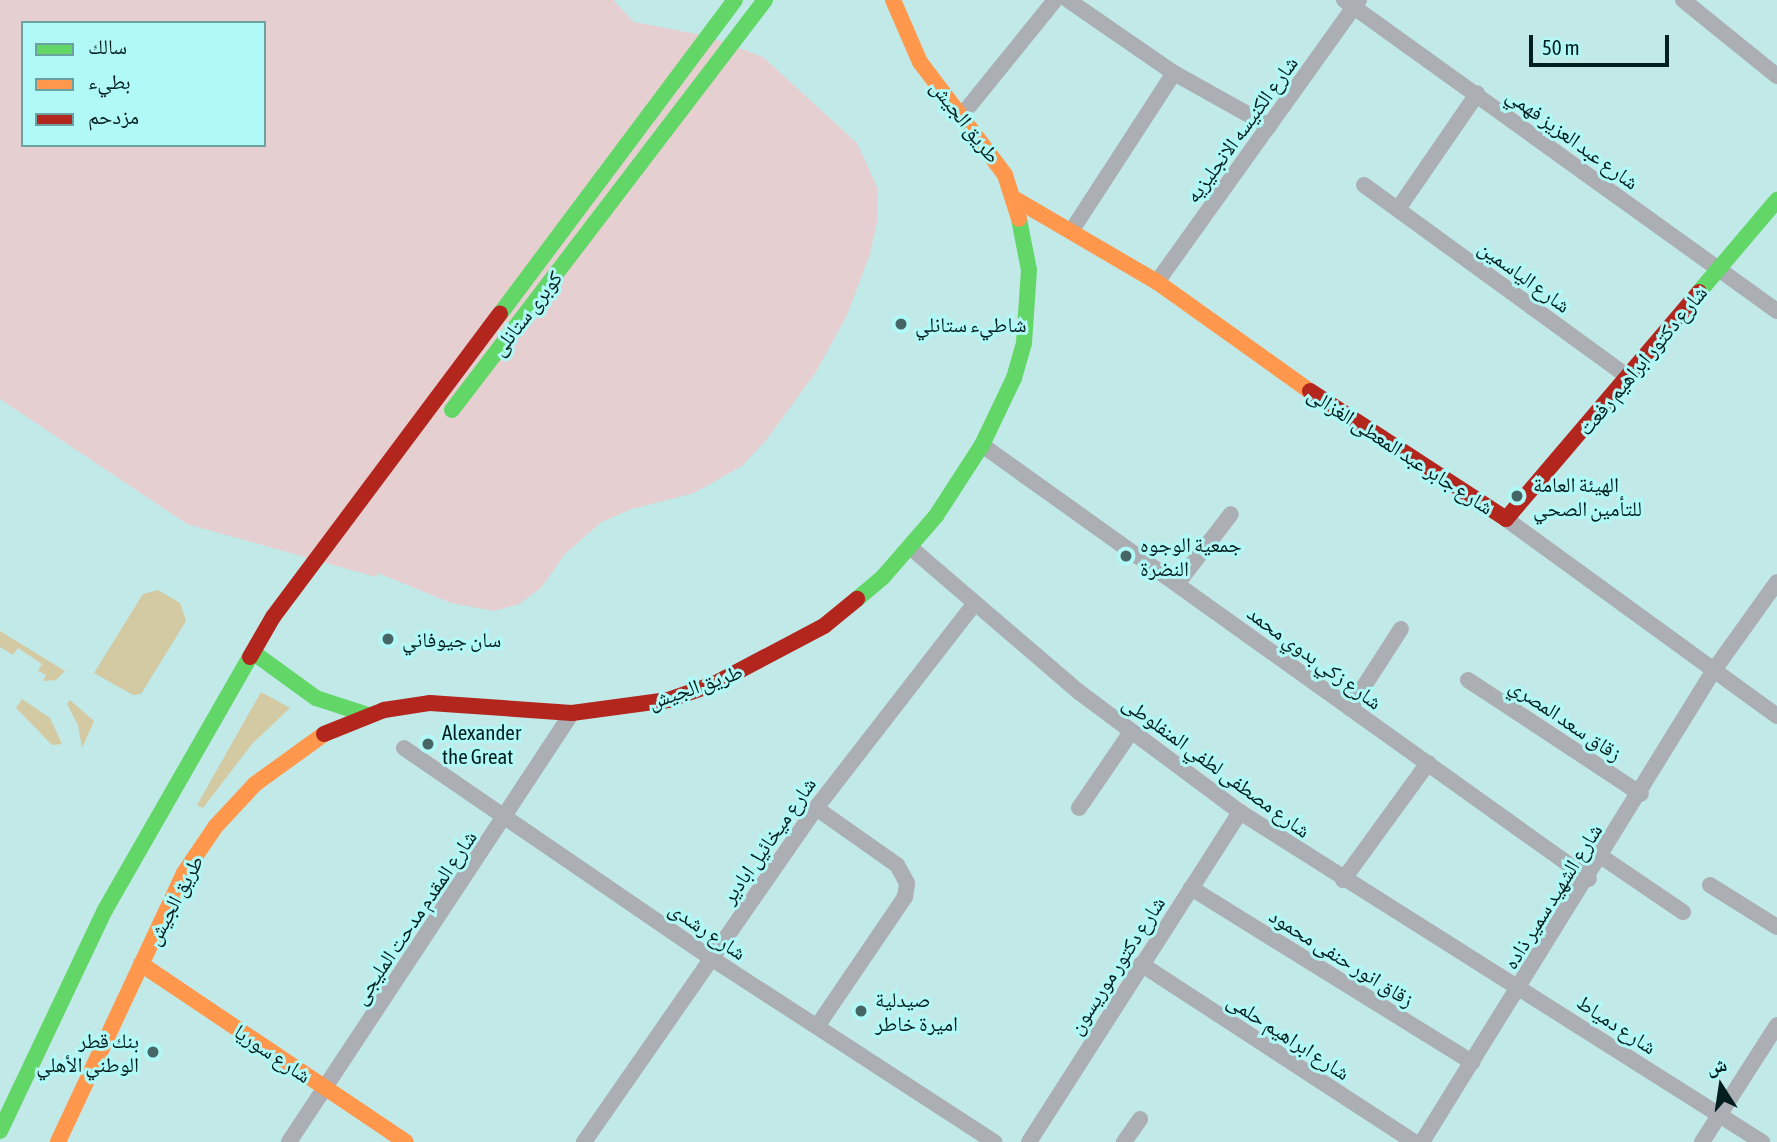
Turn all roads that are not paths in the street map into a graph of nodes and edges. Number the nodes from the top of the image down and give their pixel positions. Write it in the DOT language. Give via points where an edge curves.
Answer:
graph roads {
  1 [pos="735,0"];
  2 [pos="765,0"];
  3 [pos="908,0"];
  4 [pos="1055,0"];
  5 [pos="1068,0"];
  6 [pos="1683,0"];
  7 [pos="1352,2"];
  8 [pos="895,6"];
  9 [pos="1174,73"];
  10 [pos="1777,76"];
  11 [pos="1477,94"];
  12 [pos="962,115"];
  13 [pos="1269,126"];
  14 [pos="1364,185"];
  15 [pos="1015,199"];
  16 [pos="1777,200"];
  17 [pos="1398,209"];
  18 [pos="1072,230"];
  19 [pos="1718,270"];
  20 [pos="1157,282"];
  21 [pos="1777,311"];
  22 [pos="1628,377"];
  23 [pos="438,427"];
  24 [pos="982,444"];
  25 [pos="421,449"];
  26 [pos="1231,514"];
  27 [pos="1506,519"];
  28 [pos="911,548"];
  29 [pos="1777,582"];
  30 [pos="1177,584"];
  31 [pos="974,604"];
  32 [pos="279,621"];
  33 [pos="1401,629"];
  34 [pos="254,653"];
  35 [pos="1714,670"];
  36 [pos="1468,680"];
  37 [pos="1350,708"];
  38 [pos="572,713"];
  39 [pos="368,715"];
  40 [pos="1777,716"];
  41 [pos="1131,732"];
  42 [pos="404,748"];
  43 [pos="1427,763"];
  44 [pos="1641,794"];
  45 [pos="816,808"];
  46 [pos="1079,808"];
  47 [pos="1240,812"];
  48 [pos="506,816"];
  49 [pos="1602,857"];
  50 [pos="1589,879"];
  51 [pos="1343,880"];
  52 [pos="1710,885"];
  53 [pos="1191,888"];
  54 [pos="1683,912"];
  55 [pos="1777,927"];
  56 [pos="711,958"];
  57 [pos="141,964"];
  58 [pos="1141,964"];
  59 [pos="1521,986"];
  60 [pos="818,1025"];
  61 [pos="1777,1026"];
  62 [pos="1472,1062"];
  63 [pos="325,1088"];
  64 [pos="1719,1114"];
  65 [pos="1140,1119"];
  66 [pos="0,1131"];
  67 [pos="58,1142"];
  68 [pos="289,1142"];
  69 [pos="406,1142"];
  70 [pos="584,1142"];
  71 [pos="994,1142"];
  72 [pos="1029,1142"];
  73 [pos="1124,1142"];
  74 [pos="1414,1142"];
  75 [pos="1422,1142"];
  76 [pos="1702,1142"];
  77 [pos="1762,1142"];
  1 -- 32 [label="main road, كوبرى ستانلى"];
  2 -- 23 [label="main road, كوبرى ستانلى"];
  3 -- 8 [label="street"];
  4 -- 12 [label="street"];
  5 -- 9 [label="street"];
  6 -- 10 [label="street"];
  7 -- 11 [label="street, شارع عبد العزيز فهمي"];
  7 -- 13 [label="street, شارع الكنيسه الانجليزيه"];
  8 -- 12 [label="main road, طريق الجيش" via="920,62"];
  9 -- 13 [label="street"];
  9 -- 18 [label="street"];
  11 -- 17 [label="street"];
  11 -- 19 [label="street, شارع عبد العزيز فهمي"];
  12 -- 15 [label="main road, طريق الجيش" via="994,153"];
  13 -- 20 [label="street, شارع الكنيسه الانجليزيه"];
  14 -- 17 [label="street, شارع الياسمين"];
  15 -- 18 [label="main road, شارع جابر عبد المعطى الغزالى"];
  15 -- 24 [label="main road, طريق الجيش" via="1029,270 1027,319 1014,378"];
  16 -- 19 [label="main road, شارع دكتور ابراهيم رفعت"];
  17 -- 22 [label="street, شارع الياسمين"];
  18 -- 20 [label="main road, شارع جابر عبد المعطى الغزالى"];
  19 -- 21 [label="street, شارع عبد العزيز فهمي"];
  19 -- 22 [label="main road, شارع دكتور ابراهيم رفعت"];
  20 -- 27 [label="main road, شارع جابر عبد المعطى الغزالى" via="1320,397"];
  22 -- 27 [label="main road, شارع دكتور ابراهيم رفعت"];
  24 -- 28 [label="main road, طريق الجيش"];
  24 -- 30 [label="street, شارع زكي بدوي محمد"];
  25 -- 32 [label="main road"];
  26 -- 30 [label="street"];
  27 -- 35 [label="street, شارع جابر عبد المعطى الغزالى"];
  28 -- 31 [label="street, شارع مصطفى لطفي المنفلوطى"];
  28 -- 38 [label="main road, طريق الجيش" via="845,610 758,664 668,700"];
  29 -- 35 [label="street, شارع الشهيد سمير ذاده"];
  30 -- 37 [label="street, شارع زكي بدوي محمد"];
  31 -- 41 [label="street, شارع مصطفى لطفي المنفلوطى"];
  31 -- 45 [label="street, شارع ميخائيل ابادير"];
  32 -- 34 [label="main road"];
  33 -- 37 [label="street"];
  34 -- 39 [label="main road" via="316,698"];
  34 -- 66 [label="main road" via="193,748 105,910"];
  35 -- 40 [label="street, شارع جابر عبد المعطى الغزالى"];
  35 -- 44 [label="street, شارع الشهيد سمير ذاده"];
  36 -- 44 [label="street, زقاق سعد المصري"];
  37 -- 43 [label="street, شارع زكي بدوي محمد"];
  38 -- 39 [label="main road, طريق الجيش" via="430,703"];
  38 -- 48 [label="street, شارع المقدم مدحت المليجى"];
  39 -- 57 [label="main road, طريق الجيش" via="300,749 255,784 216,826 184,873"];
  41 -- 46 [label="street"];
  41 -- 47 [label="street, شارع مصطفى لطفي المنفلوطى"];
  42 -- 48 [label="street, شارع رشدى"];
  43 -- 50 [label="street, شارع زكي بدوي محمد"];
  43 -- 51 [label="street"];
  44 -- 49 [label="street, شارع الشهيد سمير ذاده"];
  45 -- 56 [label="street, شارع ميخائيل ابادير"];
  45 -- 60 [label="street" via="897,864 908,883 905,897"];
  47 -- 51 [label="street, شارع مصطفى لطفي المنفلوطى"];
  47 -- 53 [label="street, شارع دكتور موريسون"];
  48 -- 56 [label="street, شارع رشدى"];
  48 -- 63 [label="street, شارع المقدم مدحت المليجى"];
  49 -- 50 [label="street, شارع الشهيد سمير ذاده"];
  49 -- 54 [label="street"];
  50 -- 59 [label="street, شارع الشهيد سمير ذاده"];
  51 -- 59 [label="street, شارع مصطفى لطفي المنفلوطى"];
  52 -- 55 [label="street"];
  53 -- 58 [label="street, شارع دكتور موريسون"];
  53 -- 62 [label="street, زقاق انور حنفى محمود"];
  56 -- 60 [label="street, شارع رشدى"];
  56 -- 70 [label="street, شارع ميخائيل ابادير"];
  57 -- 63 [label="main road, شارع سوريا"];
  57 -- 67 [label="main road, طريق الجيش"];
  58 -- 72 [label="street, شارع دكتور موريسون"];
  58 -- 74 [label="street, شارع ابراهيم حلمى"];
  59 -- 62 [label="street, شارع الشهيد سمير ذاده"];
  59 -- 64 [label="street, شارع دمياط"];
  60 -- 71 [label="street, شارع رشدى"];
  61 -- 64 [label="street"];
  62 -- 75 [label="street, شارع الشهيد سمير ذاده"];
  63 -- 68 [label="street, شارع المقدم مدحت المليجى"];
  63 -- 69 [label="main road, شارع سوريا"];
  64 -- 76 [label="street"];
  64 -- 77 [label="street, شارع دمياط"];
  65 -- 73 [label="street"];
}
